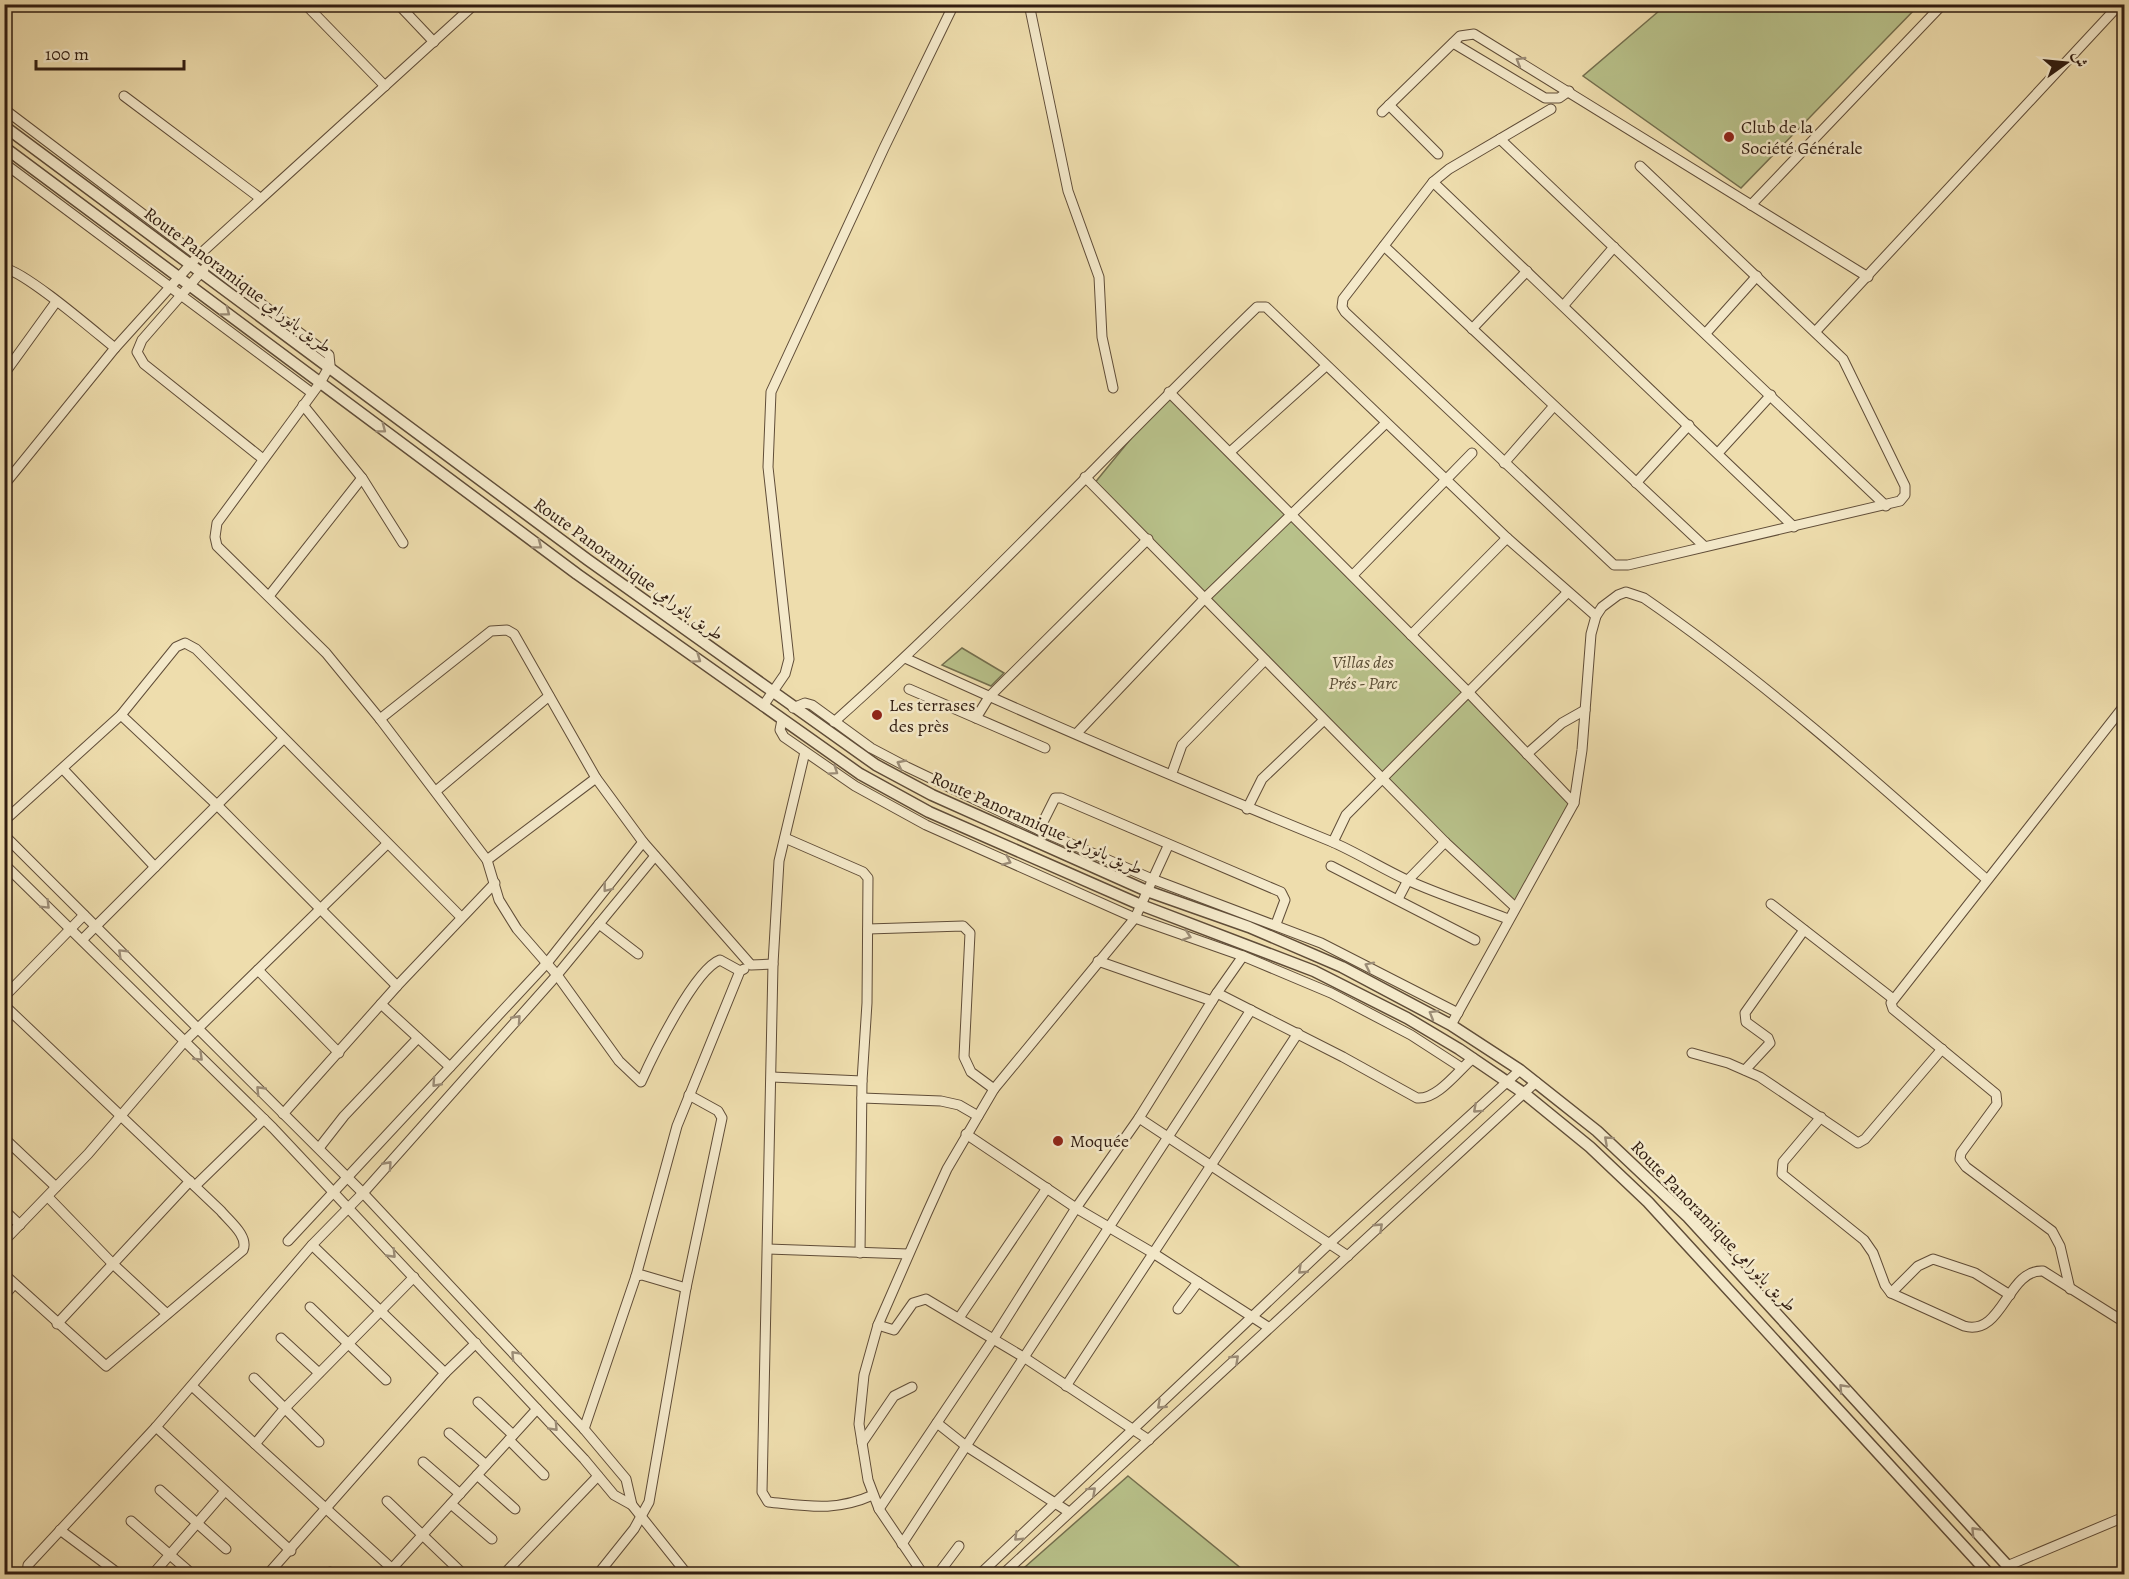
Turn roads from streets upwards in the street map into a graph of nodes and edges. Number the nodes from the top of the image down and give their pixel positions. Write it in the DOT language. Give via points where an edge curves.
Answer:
graph roads {
  1 [pos="305,4"];
  2 [pos="398,4"];
  3 [pos="476,4"];
  4 [pos="954,4"];
  5 [pos="1029,4"];
  6 [pos="1943,4"];
  7 [pos="2120,4"];
  8 [pos="434,42"];
  9 [pos="1453,43"];
  10 [pos="385,86"];
  11 [pos="1569,91"];
  12 [pos="124,96"];
  13 [pos="4,109"];
  14 [pos="1551,109"];
  15 [pos="4,126"];
  16 [pos="1500,139"];
  17 [pos="4,147"];
  18 [pos="1438,154"];
  19 [pos="4,163"];
  20 [pos="1640,166"];
  21 [pos="1433,182"];
  22 [pos="260,198"];
  23 [pos="1751,205"];
  24 [pos="1384,246"];
  25 [pos="1614,247"];
  26 [pos="199,255"];
  27 [pos="209,263"];
  28 [pos="190,265"];
  29 [pos="4,268"];
  30 [pos="1527,271"];
  31 [pos="200,273"];
  32 [pos="1757,276"];
  33 [pos="179,277"];
  34 [pos="1868,277"];
  35 [pos="190,285"];
  36 [pos="169,286"];
  37 [pos="181,295"];
  38 [pos="56,302"];
  39 [pos="1563,305"];
  40 [pos="1472,329"];
  41 [pos="1816,332"];
  42 [pos="1706,333"];
  43 [pos="116,348"];
  44 [pos="1326,366"];
  45 [pos="329,369"];
  46 [pos="4,374"];
  47 [pos="320,383"];
  48 [pos="1113,388"];
  49 [pos="1169,392"];
  50 [pos="312,393"];
  51 [pos="1771,394"];
  52 [pos="303,405"];
  53 [pos="1553,407"];
  54 [pos="1386,423"];
  55 [pos="1689,425"];
  56 [pos="1230,453"];
  57 [pos="1472,453"];
  58 [pos="1718,453"];
  59 [pos="263,459"];
  60 [pos="1503,463"];
  61 [pos="1085,477"];
  62 [pos="362,478"];
  63 [pos="1446,480"];
  64 [pos="1636,483"];
  65 [pos="4,485"];
  66 [pos="1886,506"];
  67 [pos="1291,515"];
  68 [pos="1794,527"];
  69 [pos="1507,538"];
  70 [pos="1148,539"];
  71 [pos="403,543"];
  72 [pos="1704,546"];
  73 [pos="1353,575"];
  74 [pos="1568,593"];
  75 [pos="269,596"];
  76 [pos="1206,598"];
  77 [pos="1596,616"];
  78 [pos="1411,635"];
  79 [pos="905,658"];
  80 [pos="1264,660"];
  81 [pos="909,689"];
  82 [pos="772,693"];
  83 [pos="1469,693"];
  84 [pos="549,696"];
  85 [pos="989,697"];
  86 [pos="763,706"];
  87 [pos="2124,706"];
  88 [pos="793,708"];
  89 [pos="1585,710"];
  90 [pos="121,715"];
  91 [pos="976,718"];
  92 [pos="380,719"];
  93 [pos="782,720"];
  94 [pos="1324,720"];
  95 [pos="834,722"];
  96 [pos="1077,733"];
  97 [pos="284,739"];
  98 [pos="1045,748"];
  99 [pos="805,752"];
  100 [pos="1527,754"];
  101 [pos="63,769"];
  102 [pos="1172,773"];
  103 [pos="596,778"];
  104 [pos="1382,778"];
  105 [pos="436,791"];
  106 [pos="1574,802"];
  107 [pos="217,805"];
  108 [pos="1247,809"];
  109 [pos="4,821"];
  110 [pos="1039,830"];
  111 [pos="4,835"];
  112 [pos="785,838"];
  113 [pos="1333,842"];
  114 [pos="1445,842"];
  115 [pos="643,843"];
  116 [pos="387,844"];
  117 [pos="1168,846"];
  118 [pos="655,856"];
  119 [pos="487,860"];
  120 [pos="4,864"];
  121 [pos="1331,866"];
  122 [pos="155,867"];
  123 [pos="1152,879"];
  124 [pos="1986,879"];
  125 [pos="1408,880"];
  126 [pos="495,883"];
  127 [pos="1147,891"];
  128 [pos="1504,896"];
  129 [pos="1398,899"];
  130 [pos="1141,904"];
  131 [pos="1771,904"];
  132 [pos="1515,907"];
  133 [pos="320,909"];
  134 [pos="1494,914"];
  135 [pos="84,915"];
  136 [pos="461,917"];
  137 [pos="1135,918"];
  138 [pos="1508,919"];
  139 [pos="599,924"];
  140 [pos="1276,924"];
  141 [pos="95,927"];
  142 [pos="868,929"];
  143 [pos="71,930"];
  144 [pos="1804,930"];
  145 [pos="82,940"];
  146 [pos="1474,940"];
  147 [pos="638,954"];
  148 [pos="1243,956"];
  149 [pos="1098,961"];
  150 [pos="547,963"];
  151 [pos="773,964"];
  152 [pos="751,965"];
  153 [pos="258,970"];
  154 [pos="740,971"];
  155 [pos="556,975"];
  156 [pos="397,986"];
  157 [pos="4,997"];
  158 [pos="1214,997"];
  159 [pos="1892,998"];
  160 [pos="381,1004"];
  161 [pos="4,1005"];
  162 [pos="1251,1010"];
  163 [pos="1458,1013"];
  164 [pos="1451,1025"];
  165 [pos="199,1028"];
  166 [pos="1298,1033"];
  167 [pos="418,1038"];
  168 [pos="184,1042"];
  169 [pos="1942,1050"];
  170 [pos="339,1053"];
  171 [pos="1692,1053"];
  172 [pos="1473,1058"];
  173 [pos="450,1067"];
  174 [pos="1462,1068"];
  175 [pos="1520,1070"];
  176 [pos="1745,1070"];
  177 [pos="772,1077"];
  178 [pos="862,1081"];
  179 [pos="1508,1082"];
  180 [pos="1536,1082"];
  181 [pos="994,1089"];
  182 [pos="1525,1094"];
  183 [pos="689,1095"];
  184 [pos="862,1098"];
  185 [pos="283,1114"];
  186 [pos="121,1116"];
  187 [pos="978,1116"];
  188 [pos="1821,1116"];
  189 [pos="1138,1118"];
  190 [pos="264,1119"];
  191 [pos="966,1134"];
  192 [pos="4,1138"];
  193 [pos="1168,1138"];
  194 [pos="318,1148"];
  195 [pos="1211,1165"];
  196 [pos="347,1175"];
  197 [pos="192,1183"];
  198 [pos="56,1187"];
  199 [pos="1047,1188"];
  200 [pos="333,1190"];
  201 [pos="363,1193"];
  202 [pos="48,1197"];
  203 [pos="348,1208"];
  204 [pos="1076,1208"];
  205 [pos="4,1210"];
  206 [pos="20,1225"];
  207 [pos="1110,1227"];
  208 [pos="4,1241"];
  209 [pos="288,1241"];
  210 [pos="1330,1244"];
  211 [pos="312,1245"];
  212 [pos="768,1249"];
  213 [pos="860,1253"];
  214 [pos="1153,1253"];
  215 [pos="908,1254"];
  216 [pos="1348,1256"];
  217 [pos="113,1264"];
  218 [pos="4,1274"];
  219 [pos="636,1276"];
  220 [pos="414,1277"];
  221 [pos="1198,1282"];
  222 [pos="14,1284"];
  223 [pos="686,1288"];
  224 [pos="2070,1289"];
  225 [pos="1891,1293"];
  226 [pos="2010,1295"];
  227 [pos="4,1296"];
  228 [pos="310,1307"];
  229 [pos="382,1310"];
  230 [pos="1178,1310"];
  231 [pos="167,1314"];
  232 [pos="1252,1317"];
  233 [pos="959,1318"];
  234 [pos="2124,1322"];
  235 [pos="57,1324"];
  236 [pos="878,1325"];
  237 [pos="1268,1328"];
  238 [pos="281,1338"];
  239 [pos="994,1338"];
  240 [pos="476,1343"];
  241 [pos="348,1344"];
  242 [pos="1025,1358"];
  243 [pos="319,1373"];
  244 [pos="445,1373"];
  245 [pos="254,1378"];
  246 [pos="386,1380"];
  247 [pos="192,1386"];
  248 [pos="1066,1386"];
  249 [pos="912,1387"];
  250 [pos="478,1402"];
  251 [pos="285,1408"];
  252 [pos="537,1409"];
  253 [pos="937,1423"];
  254 [pos="156,1427"];
  255 [pos="584,1429"];
  256 [pos="1134,1430"];
  257 [pos="449,1433"];
  258 [pos="511,1438"];
  259 [pos="1149,1440"];
  260 [pos="319,1442"];
  261 [pos="862,1443"];
  262 [pos="255,1444"];
  263 [pos="966,1446"];
  264 [pos="423,1462"];
  265 [pos="486,1465"];
  266 [pos="477,1475"];
  267 [pos="544,1475"];
  268 [pos="598,1476"];
  269 [pos="160,1490"];
  270 [pos="225,1491"];
  271 [pos="460,1494"];
  272 [pos="873,1495"];
  273 [pos="387,1501"];
  274 [pos="1055,1502"];
  275 [pos="451,1504"];
  276 [pos="632,1505"];
  277 [pos="515,1509"];
  278 [pos="879,1509"];
  279 [pos="326,1510"];
  280 [pos="1069,1512"];
  281 [pos="642,1516"];
  282 [pos="2124,1517"];
  283 [pos="131,1521"];
  284 [pos="197,1523"];
  285 [pos="60,1530"];
  286 [pos="423,1535"];
  287 [pos="492,1539"];
  288 [pos="902,1544"];
  289 [pos="959,1546"];
  290 [pos="226,1549"];
  291 [pos="291,1551"];
  292 [pos="169,1554"];
  293 [pos="2011,1570"];
  294 [pos="460,1571"];
  295 [pos="392,1573"];
  296 [pos="924,1573"];
  297 [pos="27,1575"];
  298 [pos="119,1575"];
  299 [pos="153,1575"];
  300 [pos="192,1575"];
  301 [pos="268,1575"];
  302 [pos="504,1575"];
  303 [pos="598,1575"];
  304 [pos="687,1575"];
  305 [pos="938,1575"];
  306 [pos="980,1575"];
  307 [pos="1003,1575"];
  308 [pos="1989,1575"];
  1 -- 10 [label="street"];
  2 -- 8 [label="street"];
  3 -- 8 [label="street"];
  4 -- 82 [label="street" via="771,392 768,467 789,659 785,674"];
  5 -- 48 [label="street" via="1068,191 1099,276 1102,337"];
  6 -- 23 [label="street"];
  7 -- 34 [label="street"];
  8 -- 10 [label="street"];
  9 -- 11 [label="street" via="1545,98 1559,98"];
  11 -- 9 [label="street, one-way" via="1478,35 1465,34"];
  9 -- 18 [label="street" via="1385,109"];
  10 -- 22 [label="street"];
  11 -- 23 [label="street"];
  12 -- 22 [label="street"];
  13 -- 26 [label="street"];
  14 -- 16 [label="street"];
  15 -- 28 [label="street, Route Panoramique طريق بانورامي"];
  16 -- 21 [label="street"];
  16 -- 25 [label="street"];
  17 -- 33 [label="street, Route Panoramique طريق بانورامي"];
  19 -- 36 [label="street"];
  20 -- 32 [label="street"];
  21 -- 24 [label="street"];
  21 -- 30 [label="street"];
  22 -- 26 [label="street"];
  23 -- 34 [label="street"];
  24 -- 40 [label="street"];
  24 -- 60 [label="street" via="1343,299 1343,310"];
  25 -- 39 [label="street"];
  25 -- 42 [label="street"];
  26 -- 27 [label="street"];
  26 -- 28 [label="street"];
  27 -- 31 [label="street"];
  27 -- 45 [label="street" via="324,349 330,358"];
  28 -- 31 [label="street, Route Panoramique طريق بانورامي"];
  28 -- 33 [label="street"];
  29 -- 38 [label="street"];
  30 -- 39 [label="street"];
  30 -- 40 [label="street"];
  31 -- 35 [label="street"];
  31 -- 45 [label="street, Route Panoramique طريق بانورامي"];
  32 -- 41 [label="street"];
  32 -- 42 [label="street"];
  33 -- 35 [label="street, Route Panoramique طريق بانورامي"];
  33 -- 36 [label="street"];
  34 -- 41 [label="street"];
  35 -- 37 [label="street"];
  35 -- 47 [label="street, Route Panoramique طريق بانورامي, one-way"];
  36 -- 37 [label="street"];
  36 -- 43 [label="street"];
  37 -- 50 [label="street"];
  37 -- 59 [label="street" via="138,345 140,358"];
  38 -- 43 [label="street"];
  38 -- 46 [label="street"];
  39 -- 55 [label="street"];
  40 -- 53 [label="street"];
  41 -- 66 [label="street" via="1848,366 1905,486 1903,499"];
  42 -- 51 [label="street"];
  43 -- 65 [label="street"];
  44 -- 49 [label="street" via="1266,308 1257,307"];
  44 -- 54 [label="street"];
  44 -- 56 [label="street"];
  45 -- 47 [label="street"];
  45 -- 82 [label="street, Route Panoramique طريق بانورامي"];
  47 -- 50 [label="street"];
  47 -- 86 [label="street, Route Panoramique طريق بانورامي, one-way"];
  49 -- 56 [label="street"];
  49 -- 61 [label="street"];
  50 -- 52 [label="street"];
  51 -- 58 [label="street"];
  51 -- 66 [label="street"];
  52 -- 59 [label="street"];
  52 -- 62 [label="street"];
  53 -- 60 [label="street"];
  53 -- 64 [label="street"];
  54 -- 63 [label="street"];
  54 -- 67 [label="street"];
  55 -- 58 [label="street"];
  55 -- 64 [label="street"];
  56 -- 67 [label="street"];
  57 -- 63 [label="street"];
  58 -- 68 [label="street"];
  59 -- 75 [label="street" via="217,523 214,537 220,551"];
  60 -- 72 [label="street" via="1614,564 1628,565"];
  61 -- 70 [label="street"];
  61 -- 79 [label="street"];
  62 -- 71 [label="street"];
  62 -- 75 [label="street"];
  63 -- 69 [label="street"];
  63 -- 73 [label="street"];
  64 -- 72 [label="street"];
  66 -- 68 [label="street"];
  67 -- 73 [label="street"];
  67 -- 76 [label="street"];
  68 -- 72 [label="street"];
  69 -- 74 [label="street"];
  69 -- 78 [label="street"];
  70 -- 76 [label="street"];
  70 -- 85 [label="street"];
  73 -- 78 [label="street"];
  74 -- 77 [label="street"];
  74 -- 83 [label="street"];
  75 -- 92 [label="street" via="326,653"];
  76 -- 80 [label="street"];
  76 -- 96 [label="street"];
  77 -- 89 [label="street"];
  77 -- 124 [label="street" via="1618,595 1626,592 1644,598 1833,743"];
  78 -- 83 [label="street"];
  79 -- 85 [label="street"];
  79 -- 95 [label="street"];
  80 -- 94 [label="street"];
  80 -- 102 [label="street" via="1182,745"];
  81 -- 91 [label="street"];
  82 -- 86 [label="street"];
  82 -- 88 [label="street, Route Panoramique طريق بانورامي"];
  83 -- 100 [label="street"];
  83 -- 104 [label="street"];
  84 -- 92 [label="street" via="514,634 499,629 485,635"];
  84 -- 103 [label="street"];
  84 -- 105 [label="street"];
  85 -- 91 [label="street"];
  85 -- 96 [label="street"];
  86 -- 93 [label="street, Route Panoramique طريق بانورامي"];
  87 -- 124 [label="street"];
  88 -- 95 [label="street" via="809,704"];
  88 -- 127 [label="street, Route Panoramique طريق بانورامي" via="849,748 904,780"];
  89 -- 100 [label="street" via="1562,723"];
  89 -- 106 [label="street"];
  90 -- 97 [label="street" via="176,647 185,643 196,649"];
  90 -- 101 [label="street"];
  90 -- 107 [label="street"];
  91 -- 98 [label="street"];
  92 -- 105 [label="street"];
  93 -- 99 [label="street" via="782,735"];
  93 -- 130 [label="street, Route Panoramique طريق بانورامي" via="905,800"];
  94 -- 104 [label="street"];
  94 -- 108 [label="street" via="1262,779"];
  110 -- 95 [label="street, one-way" via="891,759"];
  96 -- 102 [label="street"];
  97 -- 107 [label="street"];
  97 -- 116 [label="street"];
  99 -- 112 [label="street"];
  99 -- 137 [label="street, one-way" via="910,817"];
  100 -- 106 [label="street"];
  101 -- 109 [label="street"];
  101 -- 122 [label="street"];
  102 -- 108 [label="street"];
  103 -- 115 [label="street"];
  103 -- 119 [label="street"];
  104 -- 113 [label="street" via="1346,815"];
  104 -- 114 [label="street"];
  105 -- 119 [label="street"];
  106 -- 132 [label="street"];
  107 -- 122 [label="street"];
  107 -- 133 [label="street"];
  108 -- 113 [label="street"];
  110 -- 117 [label="street" via="1050,802 1058,798"];
  110 -- 123 [label="street"];
  111 -- 135 [label="street"];
  112 -- 142 [label="street" via="866,874"];
  112 -- 151 [label="street" via="779,861"];
  113 -- 125 [label="street"];
  114 -- 125 [label="street"];
  114 -- 128 [label="street"];
  115 -- 118 [label="street"];
  115 -- 150 [label="street, one-way"];
  116 -- 133 [label="street"];
  116 -- 136 [label="street"];
  117 -- 123 [label="street"];
  117 -- 140 [label="street" via="1281,892 1285,900"];
  118 -- 139 [label="street"];
  118 -- 152 [label="street"];
  119 -- 126 [label="street"];
  120 -- 143 [label="street, one-way"];
  121 -- 129 [label="street"];
  122 -- 141 [label="street"];
  123 -- 127 [label="street"];
  123 -- 140 [label="street"];
  124 -- 159 [label="street"];
  125 -- 129 [label="street"];
  125 -- 134 [label="street"];
  126 -- 136 [label="street"];
  126 -- 150 [label="street" via="506,913"];
  127 -- 130 [label="street"];
  164 -- 127 [label="street, Route Panoramique طريق بانورامي, one-way" via="1315,954"];
  128 -- 132 [label="street"];
  128 -- 134 [label="street"];
  129 -- 146 [label="street"];
  130 -- 137 [label="street"];
  130 -- 172 [label="street, Route Panoramique طريق بانورامي" via="1314,971 1407,1018"];
  131 -- 144 [label="street"];
  132 -- 138 [label="street"];
  133 -- 153 [label="street"];
  133 -- 156 [label="street"];
  134 -- 138 [label="street"];
  135 -- 141 [label="street"];
  135 -- 143 [label="street"];
  136 -- 156 [label="street"];
  137 -- 148 [label="street, one-way"];
  137 -- 149 [label="street"];
  138 -- 163 [label="street"];
  139 -- 147 [label="street"];
  139 -- 155 [label="street"];
  163 -- 140 [label="street, one-way" via="1390,976"];
  141 -- 145 [label="street"];
  165 -- 141 [label="street, one-way"];
  142 -- 178 [label="street"];
  142 -- 181 [label="street" via="968,928 964,1057 971,1072"];
  143 -- 145 [label="street"];
  143 -- 157 [label="street"];
  144 -- 159 [label="street"];
  144 -- 176 [label="street" via="1744,1015 1746,1022 1770,1041"];
  145 -- 168 [label="street"];
  148 -- 158 [label="street"];
  148 -- 174 [label="street" via="1358,1006"];
  149 -- 158 [label="street"];
  149 -- 181 [label="street"];
  150 -- 155 [label="street"];
  150 -- 173 [label="street"];
  151 -- 152 [label="street"];
  151 -- 177 [label="street"];
  152 -- 154 [label="street"];
  153 -- 165 [label="street"];
  153 -- 170 [label="street"];
  154 -- 155 [label="street" via="720,960 713,963 686,997 641,1082 619,1061"];
  154 -- 183 [label="street"];
  201 -- 155 [label="street, one-way"];
  156 -- 160 [label="street"];
  158 -- 162 [label="street"];
  158 -- 189 [label="street"];
  159 -- 169 [label="street" via="1893,1009"];
  160 -- 167 [label="street"];
  160 -- 170 [label="street"];
  161 -- 186 [label="street"];
  162 -- 166 [label="street"];
  162 -- 193 [label="street"];
  163 -- 164 [label="street"];
  164 -- 175 [label="street, Route Panoramique طريق بانورامي"];
  165 -- 168 [label="street"];
  185 -- 165 [label="street, one-way"];
  166 -- 174 [label="street" via="1417,1098 1434,1094"];
  166 -- 195 [label="street"];
  167 -- 173 [label="street"];
  167 -- 194 [label="street"];
  168 -- 186 [label="street"];
  168 -- 190 [label="street, one-way"];
  169 -- 188 [label="street" via="1862,1142 1851,1140"];
  169 -- 224 [label="street" via="1998,1098 1961,1153 1962,1163 2052,1231 2060,1246"];
  170 -- 185 [label="street"];
  171 -- 176 [label="street"];
  172 -- 174 [label="street"];
  172 -- 179 [label="street, Route Panoramique طريق بانورامي"];
  173 -- 196 [label="street, one-way"];
  175 -- 179 [label="street"];
  175 -- 180 [label="street, Route Panoramique طريق بانورامي"];
  176 -- 188 [label="street"];
  177 -- 178 [label="street"];
  177 -- 212 [label="street"];
  178 -- 184 [label="street"];
  179 -- 182 [label="street, Route Panoramique طريق بانورامي"];
  179 -- 210 [label="street, one-way"];
  180 -- 182 [label="street"];
  293 -- 180 [label="street, Route Panoramique طريق بانورامي, one-way" via="1688,1217 1621,1152"];
  181 -- 187 [label="street"];
  216 -- 182 [label="street, one-way"];
  182 -- 308 [label="street, Route Panoramique طريق بانورامي" via="1590,1148 1676,1231"];
  183 -- 219 [label="street"];
  183 -- 223 [label="street" via="722,1118"];
  184 -- 187 [label="street" via="941,1101 959,1105"];
  184 -- 213 [label="street"];
  185 -- 194 [label="street"];
  186 -- 197 [label="street"];
  186 -- 198 [label="street"];
  187 -- 191 [label="street"];
  188 -- 225 [label="street" via="1783,1162 1782,1174 1864,1240"];
  189 -- 193 [label="street"];
  189 -- 204 [label="street"];
  190 -- 197 [label="street"];
  190 -- 200 [label="street"];
  191 -- 199 [label="street"];
  191 -- 215 [label="street"];
  192 -- 198 [label="street"];
  193 -- 195 [label="street"];
  193 -- 207 [label="street"];
  194 -- 196 [label="street"];
  195 -- 210 [label="street"];
  195 -- 214 [label="street"];
  196 -- 200 [label="street"];
  196 -- 201 [label="street"];
  197 -- 217 [label="street"];
  197 -- 231 [label="street" via="246,1245"];
  198 -- 202 [label="street"];
  199 -- 204 [label="street"];
  199 -- 233 [label="street"];
  200 -- 203 [label="street"];
  200 -- 209 [label="street"];
  201 -- 203 [label="street"];
  255 -- 201 [label="street, one-way"];
  202 -- 206 [label="street"];
  202 -- 217 [label="street"];
  203 -- 211 [label="street"];
  203 -- 220 [label="street, one-way"];
  204 -- 207 [label="street"];
  204 -- 239 [label="street"];
  205 -- 206 [label="street"];
  206 -- 208 [label="street"];
  207 -- 214 [label="street"];
  207 -- 242 [label="street"];
  210 -- 216 [label="street"];
  210 -- 232 [label="street, one-way"];
  211 -- 229 [label="street"];
  211 -- 247 [label="street"];
  212 -- 213 [label="street"];
  212 -- 272 [label="street" via="764,1498 768,1502 839,1507"];
  213 -- 215 [label="street"];
  214 -- 221 [label="street"];
  214 -- 248 [label="street"];
  215 -- 236 [label="street"];
  216 -- 237 [label="street"];
  217 -- 231 [label="street"];
  217 -- 235 [label="street"];
  218 -- 222 [label="street"];
  219 -- 223 [label="street"];
  219 -- 255 [label="street"];
  220 -- 229 [label="street"];
  220 -- 240 [label="street"];
  221 -- 230 [label="street"];
  221 -- 232 [label="street"];
  222 -- 227 [label="street"];
  222 -- 235 [label="street"];
  223 -- 281 [label="street" via="649,1502"];
  224 -- 226 [label="street" via="2039,1270 2027,1274"];
  224 -- 234 [label="street"];
  225 -- 226 [label="street" via="1918,1266 1933,1259 1975,1273"];
  225 -- 226 [label="street" via="1974,1328 1988,1322"];
  228 -- 241 [label="street"];
  229 -- 241 [label="street"];
  229 -- 244 [label="street"];
  231 -- 235 [label="street" via="106,1366"];
  232 -- 237 [label="street"];
  232 -- 256 [label="street, one-way"];
  233 -- 236 [label="street" via="921,1299 913,1303 897,1328"];
  233 -- 239 [label="street"];
  236 -- 261 [label="street" via="863,1384 859,1424"];
  259 -- 237 [label="street, one-way"];
  238 -- 243 [label="street"];
  239 -- 242 [label="street"];
  239 -- 253 [label="street"];
  240 -- 244 [label="street"];
  240 -- 252 [label="street"];
  241 -- 243 [label="street"];
  241 -- 246 [label="street"];
  242 -- 248 [label="street"];
  242 -- 263 [label="street"];
  243 -- 251 [label="street"];
  244 -- 279 [label="street"];
  245 -- 251 [label="street"];
  247 -- 254 [label="street"];
  247 -- 262 [label="street"];
  248 -- 256 [label="street"];
  249 -- 261 [label="street" via="894,1396"];
  250 -- 258 [label="street"];
  251 -- 260 [label="street"];
  251 -- 262 [label="street"];
  252 -- 258 [label="street"];
  252 -- 268 [label="street, one-way"];
  253 -- 263 [label="street"];
  253 -- 278 [label="street"];
  254 -- 270 [label="street"];
  254 -- 285 [label="street"];
  255 -- 276 [label="street" via="627,1479"];
  256 -- 259 [label="street"];
  256 -- 274 [label="street"];
  257 -- 265 [label="street"];
  258 -- 265 [label="street"];
  258 -- 267 [label="street"];
  280 -- 259 [label="street, one-way"];
  261 -- 272 [label="street"];
  262 -- 279 [label="street"];
  263 -- 274 [label="street"];
  263 -- 288 [label="street"];
  264 -- 271 [label="street"];
  265 -- 266 [label="street"];
  266 -- 271 [label="street"];
  266 -- 277 [label="street"];
  268 -- 276 [label="street" via="614,1496"];
  268 -- 302 [label="street"];
  269 -- 284 [label="street"];
  270 -- 284 [label="street"];
  270 -- 291 [label="street"];
  271 -- 275 [label="street"];
  272 -- 278 [label="street"];
  273 -- 286 [label="street"];
  274 -- 280 [label="street"];
  274 -- 306 [label="street, one-way"];
  275 -- 286 [label="street"];
  275 -- 287 [label="street"];
  276 -- 281 [label="street"];
  278 -- 288 [label="street"];
  279 -- 291 [label="street"];
  279 -- 295 [label="street"];
  280 -- 307 [label="street"];
  281 -- 303 [label="street"];
  281 -- 304 [label="street"];
  282 -- 293 [label="street"];
  283 -- 292 [label="street"];
  284 -- 290 [label="street"];
  284 -- 292 [label="street"];
  285 -- 297 [label="street" via="28,1565"];
  285 -- 298 [label="street"];
  286 -- 294 [label="street"];
  286 -- 295 [label="street"];
  288 -- 296 [label="street"];
  289 -- 305 [label="street"];
  291 -- 301 [label="street"];
  292 -- 299 [label="street"];
  292 -- 300 [label="street"];
}
